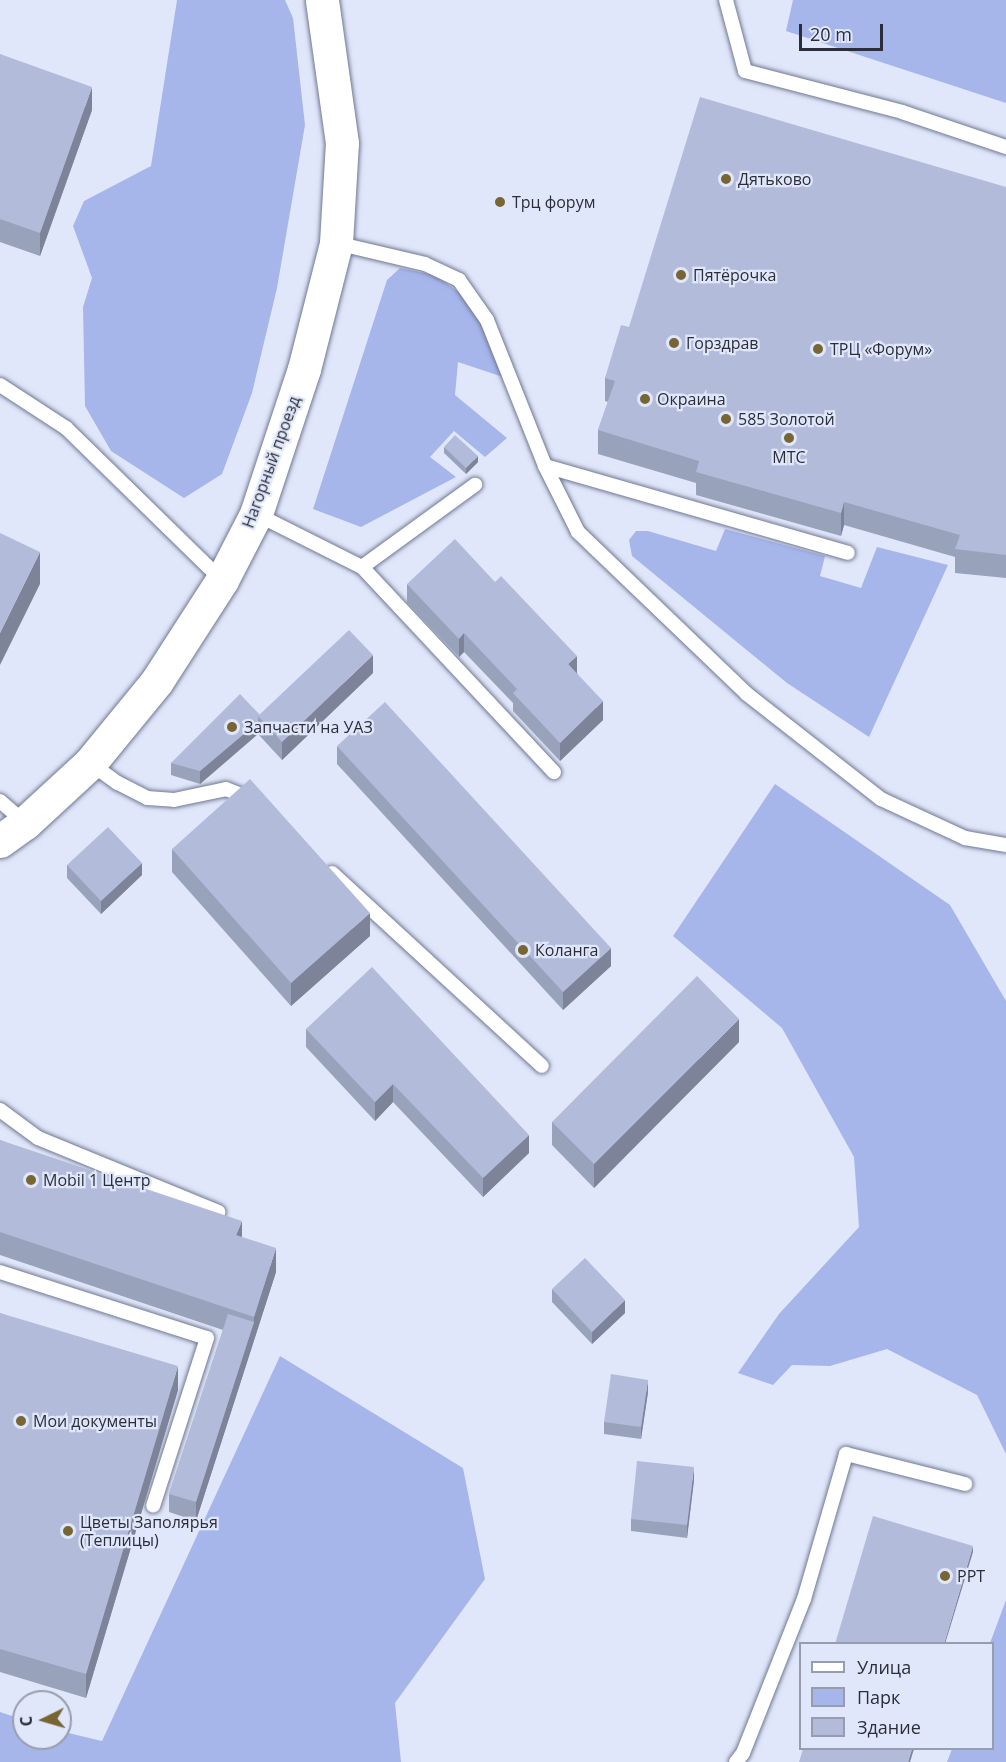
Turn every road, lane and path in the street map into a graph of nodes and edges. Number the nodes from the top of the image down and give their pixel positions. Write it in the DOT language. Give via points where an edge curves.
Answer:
graph roads {
  1 [pos="322,0"];
  2 [pos="726,0"];
  3 [pos="1006,147"];
  4 [pos="336,243"];
  5 [pos="0,385"];
  6 [pos="545,466"];
  7 [pos="475,486"];
  8 [pos="256,514"];
  9 [pos="848,553"];
  10 [pos="362,567"];
  11 [pos="222,580"];
  12 [pos="90,763"];
  13 [pos="555,772"];
  14 [pos="0,801"];
  15 [pos="260,807"];
  16 [pos="12,832"];
  17 [pos="1006,845"];
  18 [pos="322,864"];
  19 [pos="542,1066"];
  20 [pos="0,1110"];
  21 [pos="218,1212"];
  22 [pos="0,1272"];
  23 [pos="965,1484"];
  24 [pos="153,1506"];
  25 [pos="736,1762"];
  1 -- 4 [label="main road, Нагорный проезд" via="342,143"];
  2 -- 3 [label="lane" via="745,71 902,112"];
  4 -- 6 [label="lane" via="425,264 459,280 488,320"];
  4 -- 8 [label="main road, Нагорный проезд" via="304,369"];
  5 -- 11 [label="lane" via="66,428"];
  6 -- 9 [label="lane"];
  6 -- 17 [label="lane" via="578,532 747,694 881,799 965,838"];
  7 -- 10 [label="lane"];
  8 -- 10 [label="lane"];
  8 -- 11 [label="main road, Нагорный проезд"];
  10 -- 13 [label="lane"];
  11 -- 12 [label="main road, Нагорный проезд" via="157,681"];
  12 -- 15 [label="lane" via="147,798 174,801 225,789 252,799"];
  12 -- 16 [label="main road, Нагорный проезд"];
  14 -- 16 [label="lane"];
  18 -- 19 [label="lane"];
  20 -- 21 [label="lane" via="38,1138"];
  22 -- 24 [label="lane" via="207,1338"];
  23 -- 25 [label="lane" via="846,1454 804,1599"];
}
